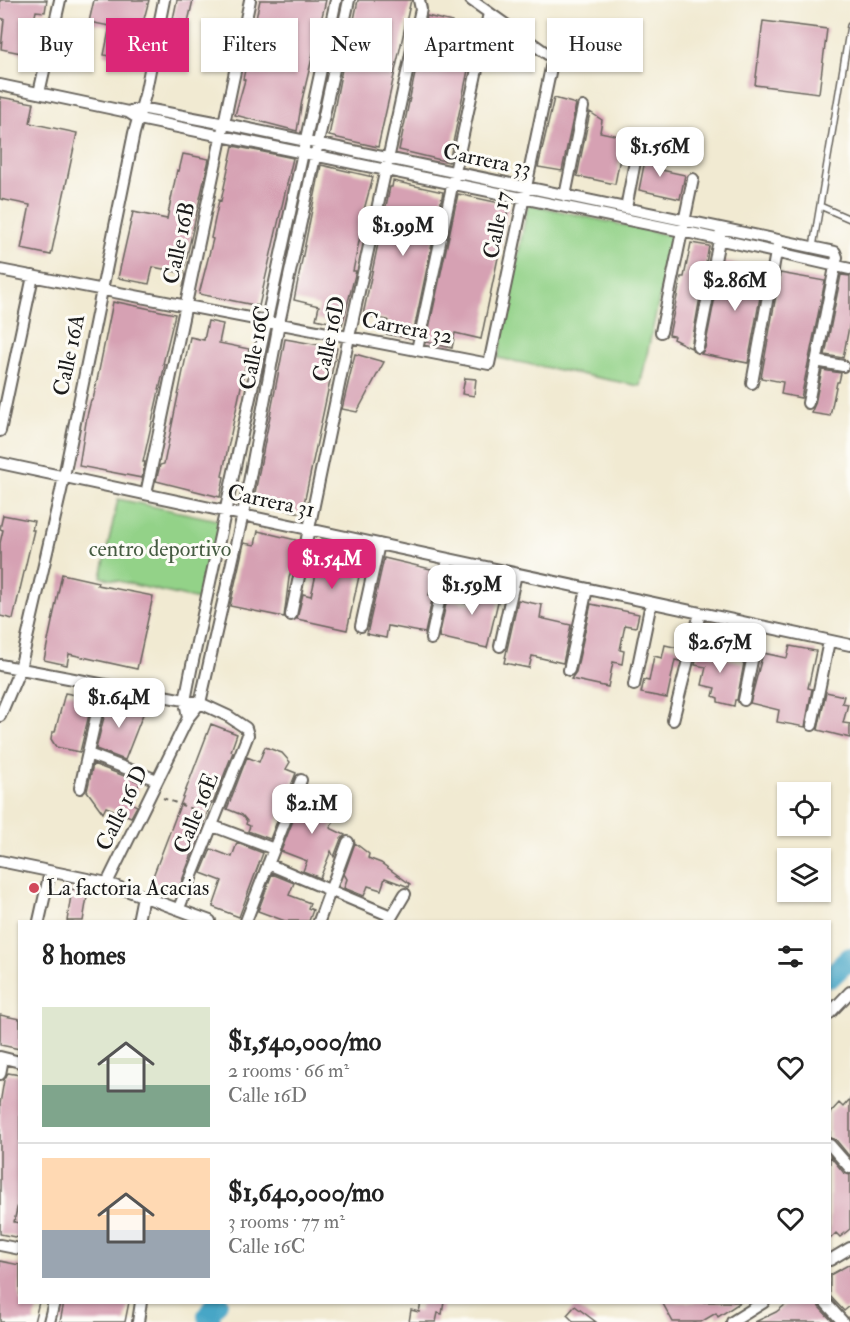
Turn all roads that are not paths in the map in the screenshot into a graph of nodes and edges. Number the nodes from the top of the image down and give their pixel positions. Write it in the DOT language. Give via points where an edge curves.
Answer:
graph roads {
  1 [pos="60,0"];
  2 [pos="164,0"];
  3 [pos="250,0"];
  4 [pos="336,0"];
  5 [pos="349,0"];
  6 [pos="419,0"];
  7 [pos="471,0"];
  8 [pos="489,13"];
  9 [pos="850,26"];
  10 [pos="0,84"];
  11 [pos="39,93"];
  12 [pos="583,107"];
  13 [pos="140,113"];
  14 [pos="225,124"];
  15 [pos="222,135"];
  16 [pos="638,146"];
  17 [pos="304,148"];
  18 [pos="316,149"];
  19 [pos="388,164"];
  20 [pos="454,178"];
  21 [pos="693,179"];
  22 [pos="524,193"];
  23 [pos="564,196"];
  24 [pos="820,206"];
  25 [pos="626,208"];
  26 [pos="850,219"];
  27 [pos="683,226"];
  28 [pos="720,234"];
  29 [pos="777,247"];
  30 [pos="813,248"];
  31 [pos="836,259"];
  32 [pos="850,269"];
  33 [pos="0,270"];
  34 [pos="33,276"];
  35 [pos="102,290"];
  36 [pos="186,304"];
  37 [pos="266,321"];
  38 [pos="279,323"];
  39 [pos="661,332"];
  40 [pos="349,337"];
  41 [pos="698,347"];
  42 [pos="417,350"];
  43 [pos="816,361"];
  44 [pos="489,364"];
  45 [pos="843,366"];
  46 [pos="752,383"];
  47 [pos="808,403"];
  48 [pos="0,431"];
  49 [pos="0,463"];
  50 [pos="63,476"];
  51 [pos="146,494"];
  52 [pos="225,512"];
  53 [pos="243,514"];
  54 [pos="308,529"];
  55 [pos="379,544"];
  56 [pos="448,559"];
  57 [pos="516,573"];
  58 [pos="587,589"];
  59 [pos="651,603"];
  60 [pos="700,613"];
  61 [pos="291,615"];
  62 [pos="361,626"];
  63 [pos="759,626"];
  64 [pos="431,639"];
  65 [pos="829,641"];
  66 [pos="850,645"];
  67 [pos="500,646"];
  68 [pos="0,664"];
  69 [pos="20,669"];
  70 [pos="569,670"];
  71 [pos="103,686"];
  72 [pos="634,686"];
  73 [pos="744,700"];
  74 [pos="185,701"];
  75 [pos="200,703"];
  76 [pos="0,716"];
  77 [pos="188,718"];
  78 [pos="673,720"];
  79 [pos="812,725"];
  80 [pos="88,754"];
  81 [pos="157,780"];
  82 [pos="301,780"];
  83 [pos="80,788"];
  84 [pos="214,822"];
  85 [pos="348,842"];
  86 [pos="274,849"];
  87 [pos="0,861"];
  88 [pos="268,864"];
  89 [pos="50,872"];
  90 [pos="107,883"];
  91 [pos="331,889"];
  92 [pos="405,894"];
  93 [pos="143,896"];
  94 [pos="179,908"];
  95 [pos="390,918"];
  96 [pos="39,920"];
  97 [pos="138,920"];
  98 [pos="208,920"];
  99 [pos="246,920"];
  100 [pos="319,920"];
  101 [pos="850,992"];
  102 [pos="831,1012"];
  103 [pos="2,1058"];
  104 [pos="18,1062"];
  105 [pos="0,1074"];
  106 [pos="831,1146"];
  107 [pos="850,1168"];
  108 [pos="0,1245"];
  109 [pos="850,1248"];
  110 [pos="18,1250"];
  111 [pos="831,1259"];
  112 [pos="54,1304"];
  113 [pos="141,1304"];
  114 [pos="761,1304"];
  115 [pos="827,1304"];
  116 [pos="49,1322"];
  117 [pos="138,1322"];
  118 [pos="732,1322"];
  119 [pos="843,1322"];
  1 -- 11 [label="street"];
  2 -- 13 [label="street, Calle 16A"];
  3 -- 14 [label="street, Calle 16B"];
  4 -- 17 [label="street, Calle 16C"];
  5 -- 18 [label="street, Calle 16C"];
  6 -- 19 [label="street, Calle 16D" via="421,9"];
  7 -- 8 [label="street"];
  8 -- 20 [label="street"];
  8 -- 22 [label="street, Calle 17" via="553,58"];
  9 -- 24 [label="lane"];
  10 -- 11 [label="street, Carrera 33"];
  11 -- 13 [label="street, Carrera 33"];
  12 -- 23 [label="street"];
  13 -- 14 [label="street, Carrera 33"];
  13 -- 15 [label="street, Carrera 33"];
  13 -- 35 [label="street, Calle 16A"];
  14 -- 15 [label="street, Calle 16B"];
  14 -- 17 [label="street, Carrera 33"];
  15 -- 17 [label="street, Carrera 33"];
  15 -- 36 [label="street, Calle 16B"];
  16 -- 25 [label="street"];
  17 -- 18 [label="street, Carrera 33"];
  17 -- 37 [label="street, Calle 16C"];
  18 -- 19 [label="street, Carrera 33"];
  18 -- 38 [label="street, Calle 16C"];
  19 -- 20 [label="street, Carrera 33"];
  19 -- 40 [label="street, Calle 16D"];
  20 -- 22 [label="street, Carrera 33"];
  20 -- 42 [label="street"];
  21 -- 27 [label="street"];
  22 -- 23 [label="street, Carrera 33"];
  22 -- 27 [label="street, Carrera 33"];
  22 -- 44 [label="street, Calle 17"];
  23 -- 25 [label="street, Carrera 33"];
  24 -- 26 [label="lane"];
  24 -- 30 [label="lane"];
  25 -- 27 [label="street, Carrera 33"];
  27 -- 28 [label="street, Carrera 33"];
  27 -- 39 [label="street"];
  28 -- 29 [label="street, Carrera 33"];
  28 -- 41 [label="street"];
  29 -- 30 [label="street, Carrera 33"];
  29 -- 31 [label="street, Carrera 33"];
  29 -- 46 [label="street"];
  30 -- 31 [label="street, Carrera 33"];
  31 -- 32 [label="street"];
  31 -- 43 [label="street"];
  33 -- 34 [label="street, Carrera 32"];
  34 -- 35 [label="street, Carrera 32"];
  34 -- 48 [label="street"];
  35 -- 36 [label="street, Carrera 32"];
  35 -- 50 [label="street, Calle 16A"];
  36 -- 37 [label="street, Carrera 32"];
  36 -- 51 [label="street, Calle 16B"];
  37 -- 38 [label="street, Carrera 32"];
  37 -- 52 [label="street, Calle 16C"];
  38 -- 40 [label="street, Carrera 32"];
  38 -- 53 [label="street, Calle 16C"];
  40 -- 42 [label="street, Carrera 32"];
  40 -- 54 [label="street, Calle 16D"];
  42 -- 44 [label="street, Carrera 32"];
  43 -- 45 [label="street"];
  43 -- 47 [label="street"];
  49 -- 50 [label="street, Carrera 31"];
  50 -- 51 [label="street, Carrera 31"];
  50 -- 69 [label="street, Calle 16A"];
  51 -- 52 [label="street, Carrera 31"];
  52 -- 53 [label="street, Carrera 31"];
  52 -- 74 [label="street, Calle 16C"];
  53 -- 54 [label="street, Carrera 31"];
  53 -- 75 [label="street, Calle 16C"];
  54 -- 55 [label="street, Carrera 31"];
  54 -- 61 [label="street, Calle 16D"];
  55 -- 56 [label="street, Carrera 31"];
  55 -- 62 [label="street"];
  56 -- 57 [label="street, Carrera 31"];
  56 -- 64 [label="street"];
  57 -- 58 [label="street, Carrera 31"];
  57 -- 67 [label="street"];
  58 -- 59 [label="street, Carrera 31"];
  58 -- 70 [label="street"];
  59 -- 60 [label="street, Carrera 31"];
  59 -- 72 [label="street"];
  60 -- 63 [label="street, Carrera 31"];
  60 -- 78 [label="street"];
  63 -- 65 [label="street, Carrera 31"];
  63 -- 73 [label="street"];
  65 -- 66 [label="street, Carrera 31"];
  65 -- 79 [label="street"];
  68 -- 69 [label="street"];
  69 -- 71 [label="street"];
  69 -- 76 [label="street, Calle 16A"];
  71 -- 74 [label="street"];
  71 -- 80 [label="street"];
  74 -- 75 [label="street"];
  74 -- 77 [label="street"];
  75 -- 77 [label="street, Calle 16 D"];
  75 -- 84 [label="street, Calle 16E" via="236,720 248,731"];
  77 -- 81 [label="street, Calle 16 D"];
  80 -- 81 [label="street"];
  80 -- 83 [label="street"];
  81 -- 90 [label="street, Calle 16 D"];
  82 -- 86 [label="street"];
  84 -- 86 [label="street"];
  84 -- 94 [label="street, Calle 16E"];
  85 -- 91 [label="street"];
  86 -- 88 [label="street"];
  87 -- 89 [label="street"];
  88 -- 91 [label="street"];
  88 -- 99 [label="street"];
  89 -- 90 [label="street"];
  89 -- 96 [label="street"];
  90 -- 93 [label="street"];
  91 -- 95 [label="street"];
  91 -- 100 [label="street"];
  92 -- 95 [label="street"];
  93 -- 94 [label="street"];
  93 -- 97 [label="street"];
  94 -- 98 [label="street"];
  101 -- 102 [label="street"];
  103 -- 104 [label="street"];
  103 -- 105 [label="street"];
  106 -- 107 [label="street"];
  108 -- 110 [label="street"];
  109 -- 111 [label="street"];
  112 -- 116 [label="street"];
  113 -- 117 [label="street"];
  114 -- 118 [label="street"];
  115 -- 119 [label="street"];
}
